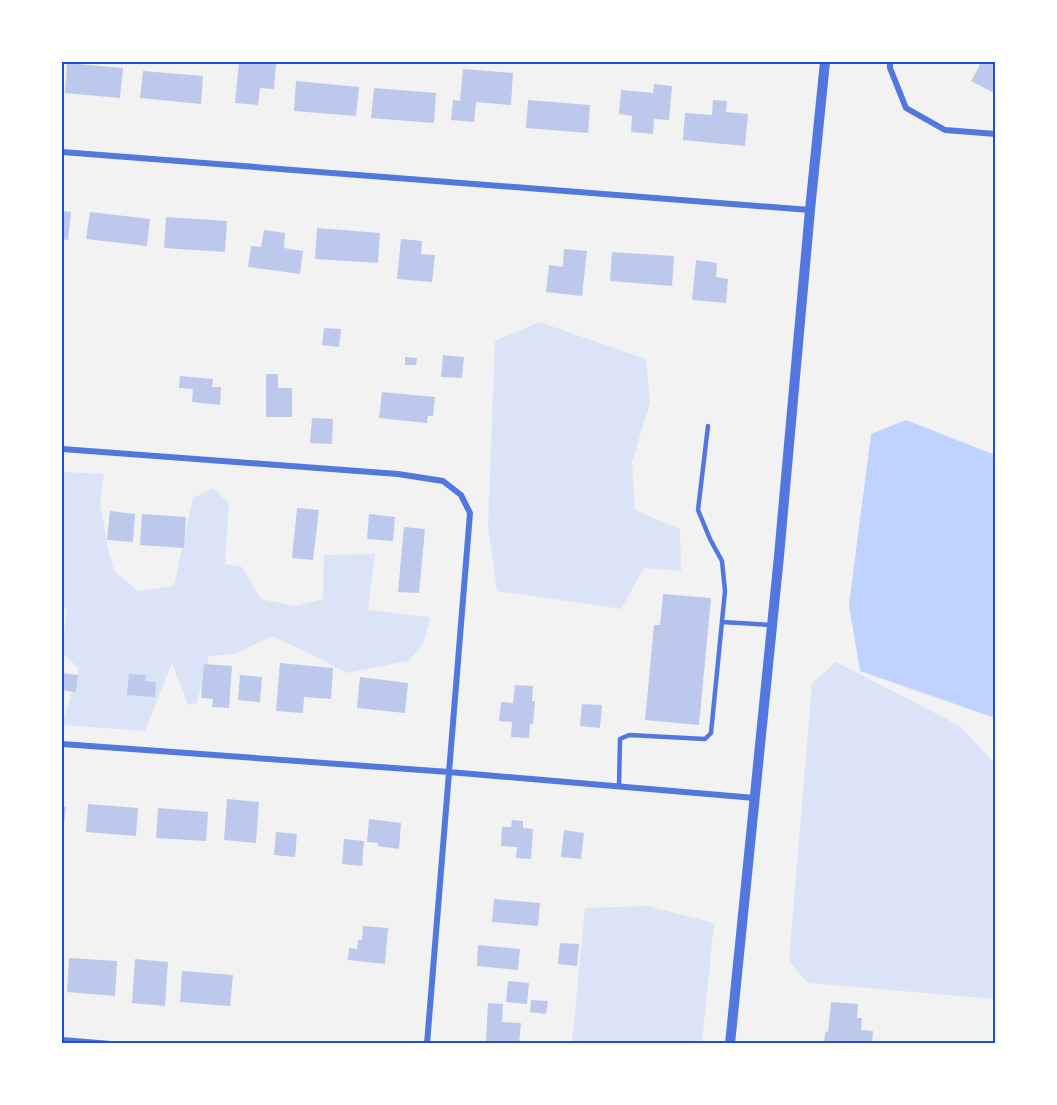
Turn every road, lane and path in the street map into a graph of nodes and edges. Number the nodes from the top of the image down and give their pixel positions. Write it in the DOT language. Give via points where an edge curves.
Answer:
graph roads {
  1 [pos="825,62"];
  2 [pos="890,62"];
  3 [pos="996,134"];
  4 [pos="62,152"];
  5 [pos="810,210"];
  6 [pos="708,426"];
  7 [pos="62,449"];
  8 [pos="722,622"];
  9 [pos="772,625"];
  10 [pos="62,744"];
  11 [pos="449,772"];
  12 [pos="619,787"];
  13 [pos="755,798"];
  14 [pos="62,1040"];
  15 [pos="111,1044"];
  16 [pos="427,1044"];
  17 [pos="730,1044"];
  1 -- 5 [label="street"];
  2 -- 3 [label="street" via="906,108 945,130"];
  4 -- 5 [label="street"];
  5 -- 9 [label="street"];
  6 -- 8 [label="lane" via="698,510 722,561"];
  7 -- 11 [label="street" via="398,474 443,481 461,495 470,513"];
  8 -- 9 [label="lane"];
  8 -- 12 [label="lane" via="711,733 705,739 629,735 620,739"];
  9 -- 13 [label="street"];
  10 -- 11 [label="street"];
  11 -- 12 [label="street"];
  11 -- 16 [label="street"];
  12 -- 13 [label="street"];
  13 -- 17 [label="street"];
  14 -- 15 [label="street"];
}
